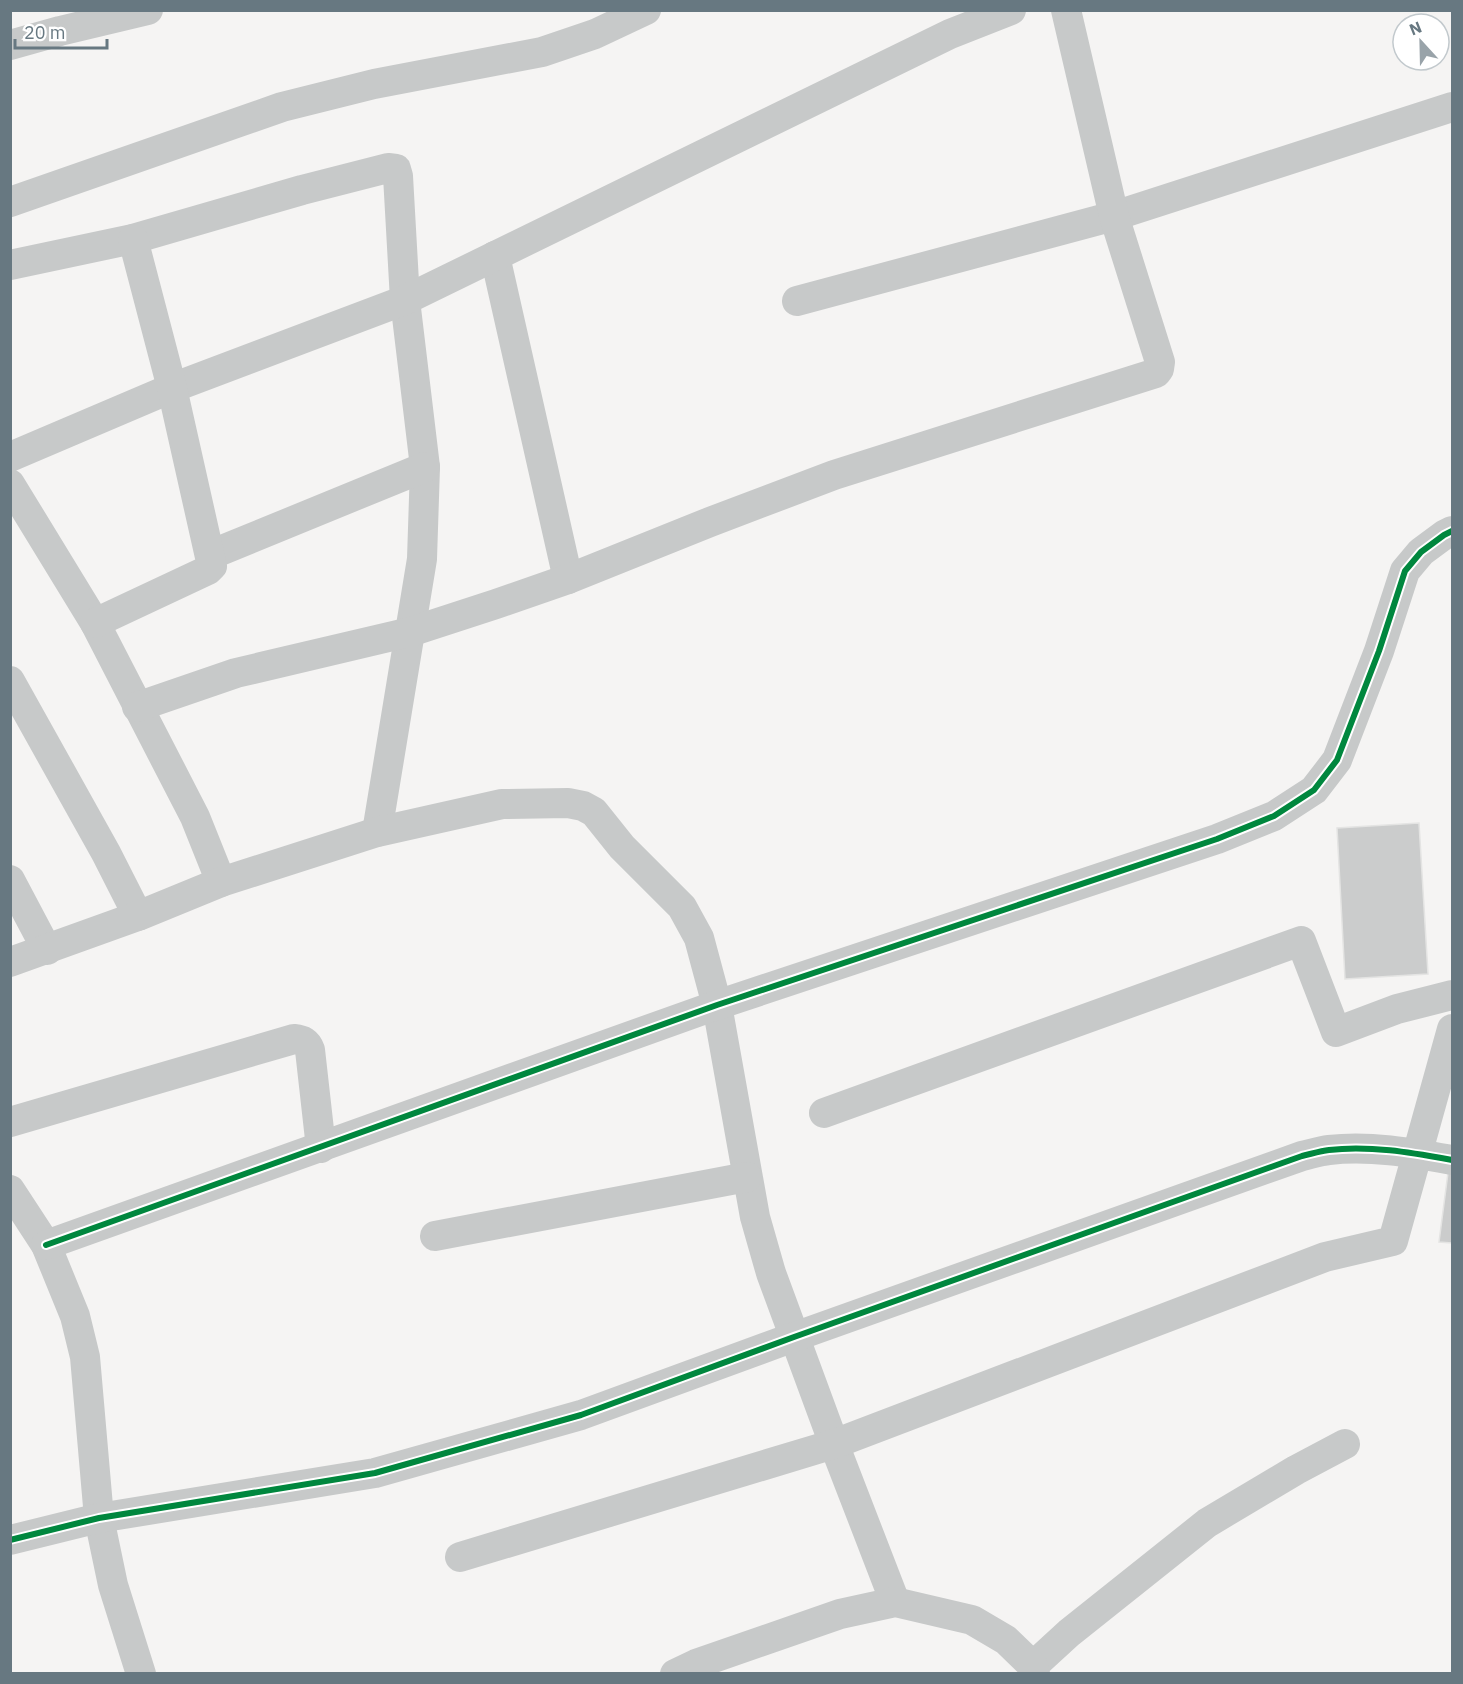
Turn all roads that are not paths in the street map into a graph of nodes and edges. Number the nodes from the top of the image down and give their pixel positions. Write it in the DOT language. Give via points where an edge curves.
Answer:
graph roads {
  1 [pos="148,10"];
  2 [pos="646,10"];
  3 [pos="1011,10"];
  4 [pos="1066,10"];
  5 [pos="944,22"];
  6 [pos="10,45"];
  7 [pos="1452,106"];
  8 [pos="10,202"];
  9 [pos="1114,216"];
  10 [pos="133,239"];
  11 [pos="495,256"];
  12 [pos="10,265"];
  13 [pos="405,300"];
  14 [pos="797,301"];
  15 [pos="172,388"];
  16 [pos="10,458"];
  17 [pos="425,467"];
  18 [pos="10,483"];
  19 [pos="1452,531"];
  20 [pos="210,555"];
  21 [pos="568,579"];
  22 [pos="95,623"];
  23 [pos="410,632"];
  24 [pos="10,681"];
  25 [pos="137,707"];
  26 [pos="377,832"];
  27 [pos="10,880"];
  28 [pos="221,882"];
  29 [pos="138,916"];
  30 [pos="47,950"];
  31 [pos="10,962"];
  32 [pos="1452,995"];
  33 [pos="717,1005"];
  34 [pos="1452,1029"];
  35 [pos="824,1113"];
  36 [pos="10,1122"];
  37 [pos="321,1148"];
  38 [pos="1417,1154"];
  39 [pos="1452,1160"];
  40 [pos="747,1177"];
  41 [pos="10,1190"];
  42 [pos="435,1236"];
  43 [pos="46,1245"];
  44 [pos="794,1337"];
  45 [pos="834,1444"];
  46 [pos="1345,1444"];
  47 [pos="99,1518"];
  48 [pos="10,1540"];
  49 [pos="460,1557"];
  50 [pos="895,1602"];
  51 [pos="1034,1670"];
  52 [pos="141,1674"];
  53 [pos="675,1674"];
  1 -- 6 [label="street"];
  2 -- 8 [label="street" via="595,34 542,52 282,106"];
  3 -- 5 [label="street"];
  4 -- 9 [label="street"];
  5 -- 11 [label="street"];
  7 -- 9 [label="street"];
  9 -- 14 [label="street"];
  9 -- 21 [label="street" via="1160,362 1156,373 834,475"];
  10 -- 12 [label="street"];
  10 -- 13 [label="street" via="393,168 398,176"];
  10 -- 15 [label="street"];
  11 -- 13 [label="street"];
  11 -- 21 [label="street"];
  13 -- 15 [label="street"];
  13 -- 17 [label="street"];
  15 -- 16 [label="street"];
  15 -- 20 [label="street"];
  17 -- 20 [label="street"];
  17 -- 23 [label="street" via="422,559"];
  18 -- 22 [label="street"];
  19 -- 33 [label="street" via="1421,552 1405,571 1337,760 1314,789 1274,816 1217,839"];
  20 -- 22 [label="street" via="212,566 208,570"];
  21 -- 23 [label="street"];
  22 -- 25 [label="street"];
  23 -- 25 [label="street" via="236,674"];
  23 -- 26 [label="street"];
  24 -- 29 [label="street"];
  25 -- 28 [label="street" via="195,817"];
  26 -- 28 [label="street"];
  26 -- 33 [label="street" via="502,804 583,806 594,812 622,847 682,907 699,938"];
  27 -- 30 [label="street"];
  28 -- 29 [label="street"];
  29 -- 30 [label="street"];
  30 -- 31 [label="street"];
  32 -- 35 [label="street" via="1336,1032 1301,941"];
  33 -- 37 [label="street"];
  33 -- 40 [label="street"];
  34 -- 38 [label="street"];
  36 -- 37 [label="street" via="294,1039 303,1040 310,1050"];
  37 -- 43 [label="street"];
  38 -- 39 [label="street"];
  38 -- 44 [label="street" via="1357,1149 1302,1156"];
  38 -- 45 [label="street" via="1393,1241 1325,1257"];
  40 -- 42 [label="street"];
  40 -- 44 [label="street" via="771,1273"];
  41 -- 43 [label="street"];
  43 -- 47 [label="street" via="75,1316 85,1357"];
  44 -- 45 [label="street"];
  44 -- 47 [label="street" via="581,1415 375,1473"];
  45 -- 49 [label="street"];
  45 -- 50 [label="street"];
  46 -- 51 [label="street" via="1207,1523 1069,1633"];
  47 -- 48 [label="street"];
  47 -- 52 [label="street" via="113,1586"];
  50 -- 51 [label="street" via="972,1620 1006,1640"];
  50 -- 53 [label="street" via="840,1614"];
}
